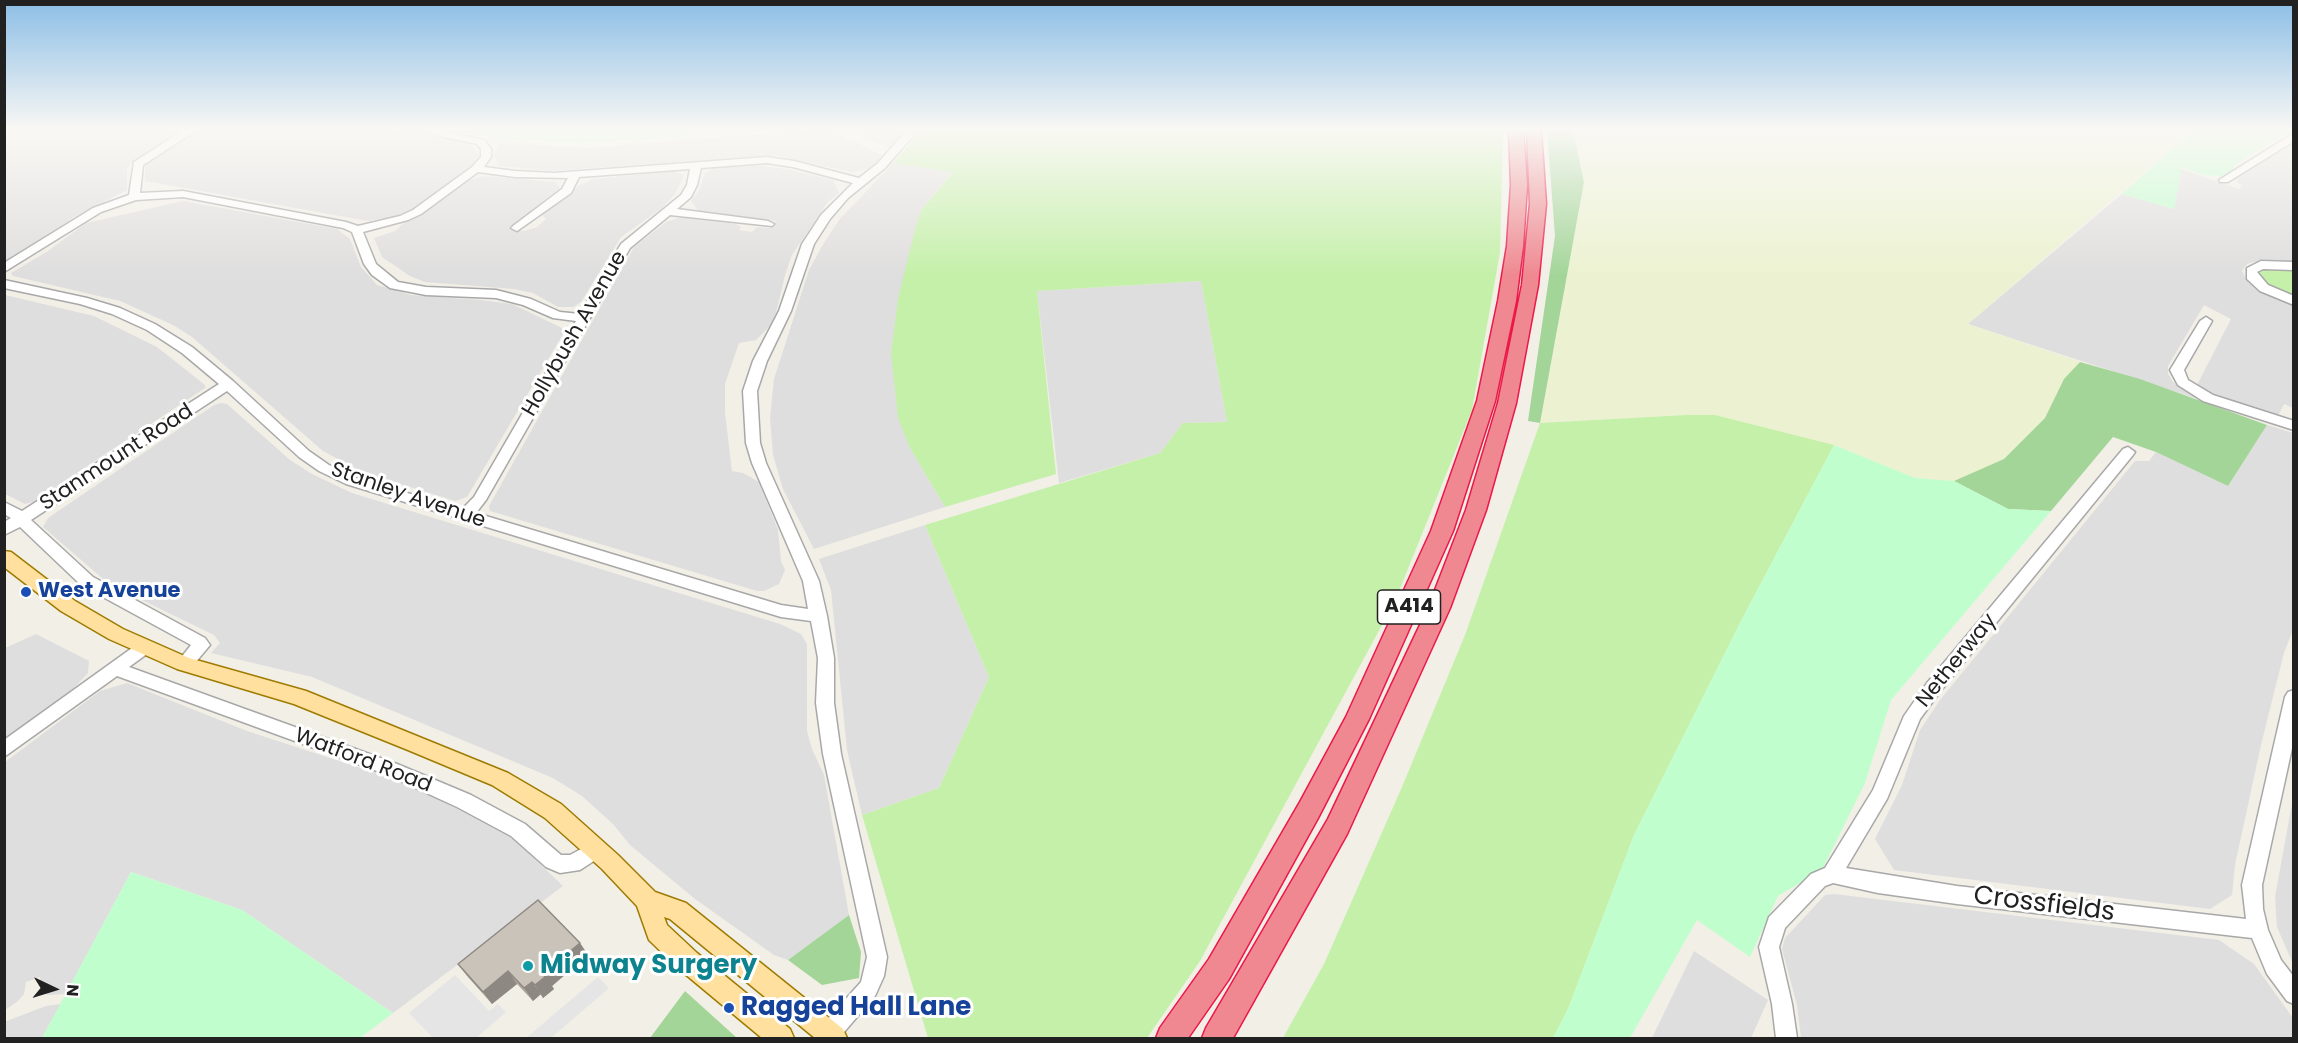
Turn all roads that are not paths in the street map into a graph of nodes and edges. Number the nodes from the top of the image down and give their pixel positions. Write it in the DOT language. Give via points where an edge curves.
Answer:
graph roads {
  1 [pos="136,179"];
  2 [pos="463,179"];
  3 [pos="573,179"];
  4 [pos="693,179"];
  5 [pos="848,179"];
  6 [pos="866,179"];
  7 [pos="1519,179"];
  8 [pos="1537,179"];
  9 [pos="862,182"];
  10 [pos="134,197"];
  11 [pos="670,212"];
  12 [pos="768,224"];
  13 [pos="517,228"];
  14 [pos="357,230"];
  15 [pos="2294,266"];
  16 [pos="4,269"];
  17 [pos="4,284"];
  18 [pos="2294,301"];
  19 [pos="583,318"];
  20 [pos="2206,321"];
  21 [pos="228,384"];
  22 [pos="2294,426"];
  23 [pos="2128,453"];
  24 [pos="4,507"];
  25 [pos="465,516"];
  26 [pos="21,521"];
  27 [pos="4,530"];
  28 [pos="4,557"];
  29 [pos="819,616"];
  30 [pos="145,648"];
  31 [pos="184,664"];
  32 [pos="115,669"];
  33 [pos="2294,697"];
  34 [pos="4,750"];
  35 [pos="596,849"];
  36 [pos="1832,874"];
  37 [pos="647,900"];
  38 [pos="2258,930"];
  39 [pos="2294,994"];
  40 [pos="830,1037"];
  41 [pos="781,1038"];
  42 [pos="1172,1038"];
  43 [pos="1217,1038"];
  44 [pos="1786,1038"];
  1 -- 10 [label="street"];
  2 -- 14 [label="street" via="411,216"];
  3 -- 13 [label="street" via="567,190"];
  4 -- 11 [label="street, Hollybush Avenue" via="685,197"];
  5 -- 9 [label="street"];
  6 -- 9 [label="street"];
  7 -- 42 [label="highway, A414" via="1507,301 1486,401 1442,531 1357,719 1219,969"];
  8 -- 43 [label="highway, A414" via="1530,285 1507,403 1476,510 1439,608 1338,826"];
  9 -- 29 [label="street" via="834,206 808,244 785,311 750,391 753,443 759,463 811,581"];
  10 -- 14 [label="street" via="183,194 336,222"];
  10 -- 16 [label="street" via="85,216"];
  11 -- 12 [label="street"];
  11 -- 19 [label="street, Hollybush Avenue" via="625,246"];
  14 -- 19 [label="street" via="375,272 394,285 504,296 557,315"];
  15 -- 18 [label="street" via="2261,265 2254,268 2251,276 2264,288"];
  17 -- 21 [label="street, Stanley Avenue" via="116,311 187,350"];
  19 -- 25 [label="street, Hollybush Avenue"];
  20 -- 22 [label="street" via="2177,370 2183,382 2208,398"];
  21 -- 25 [label="street, Stanley Avenue" via="324,468 361,484"];
  21 -- 26 [label="street, Stanmount Road"];
  23 -- 36 [label="street, Netherway" via="1913,716 1881,794"];
  24 -- 26 [label="street"];
  25 -- 29 [label="street, Stanley Avenue" via="781,611"];
  26 -- 27 [label="street, Stanmount Road"];
  26 -- 31 [label="street" via="87,581 200,642 202,645"];
  28 -- 30 [label="main road, Watford Road" via="68,606"];
  29 -- 40 [label="street" via="826,658 825,704 832,754 877,957 868,989"];
  30 -- 31 [label="main road, Watford Road"];
  30 -- 32 [label="street"];
  31 -- 35 [label="main road, Watford Road" via="299,697 500,779 553,811"];
  32 -- 34 [label="street"];
  32 -- 35 [label="street, Watford Road" via="391,769 518,830 560,864 573,864"];
  33 -- 38 [label="street" via="2252,885"];
  35 -- 37 [label="main road, Watford Road"];
  36 -- 38 [label="street, Crossfields" via="1957,895"];
  36 -- 44 [label="street, Netherway" via="1818,880 1776,923 1769,947"];
  37 -- 40 [label="main road, Watford Road" via="678,911"];
  37 -- 41 [label="main road, Watford Road" via="657,932"];
  38 -- 39 [label="street" via="2274,967"];
}
